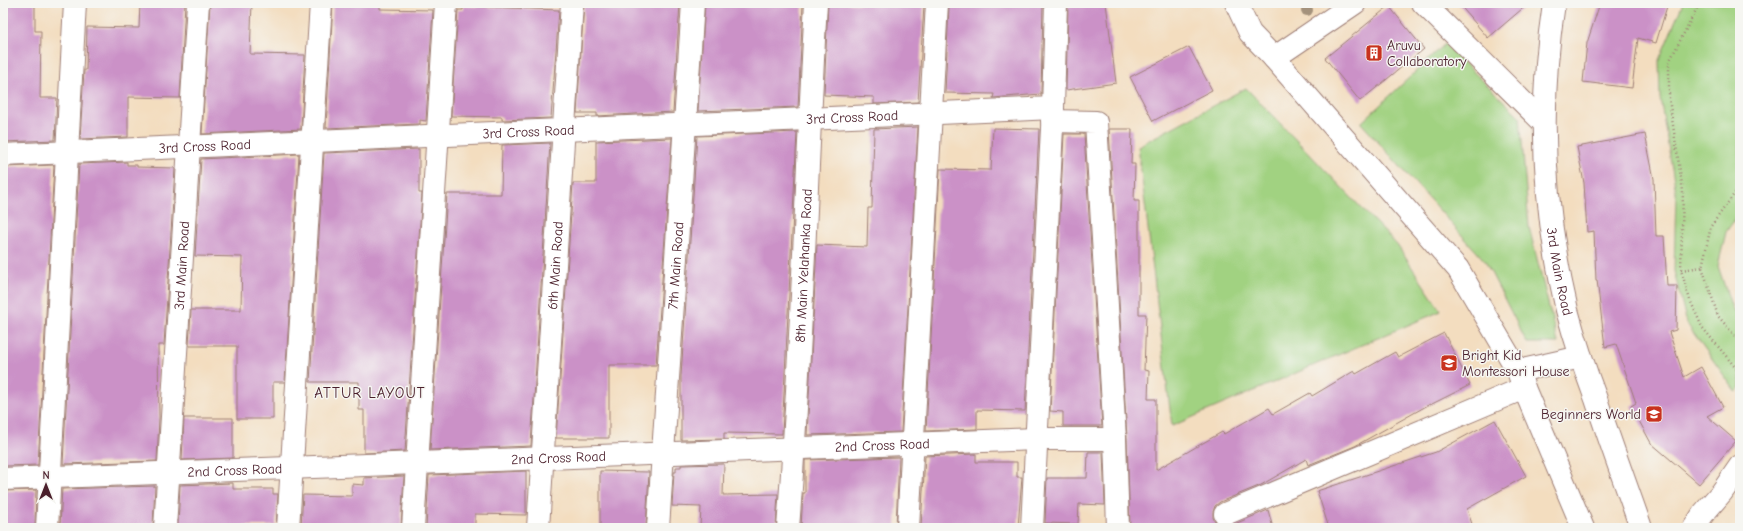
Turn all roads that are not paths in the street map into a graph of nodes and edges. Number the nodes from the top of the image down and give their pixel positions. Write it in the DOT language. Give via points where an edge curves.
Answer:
graph roads {
  1 [pos="75,3"];
  2 [pos="198,3"];
  3 [pos="321,3"];
  4 [pos="446,3"];
  5 [pos="572,3"];
  6 [pos="693,3"];
  7 [pos="816,3"];
  8 [pos="936,3"];
  9 [pos="1056,3"];
  10 [pos="1236,3"];
  11 [pos="1355,3"];
  12 [pos="1423,3"];
  13 [pos="1554,3"];
  14 [pos="1274,58"];
  15 [pos="930,113"];
  16 [pos="1053,115"];
  17 [pos="809,119"];
  18 [pos="1544,123"];
  19 [pos="685,124"];
  20 [pos="564,130"];
  21 [pos="437,136"];
  22 [pos="313,141"];
  23 [pos="189,147"];
  24 [pos="67,152"];
  25 [pos="3,155"];
  26 [pos="1581,357"];
  27 [pos="1521,379"];
  28 [pos="1036,439"];
  29 [pos="1115,439"];
  30 [pos="912,444"];
  31 [pos="794,448"];
  32 [pos="663,454"];
  33 [pos="543,458"];
  34 [pos="417,463"];
  35 [pos="1740,466"];
  36 [pos="292,468"];
  37 [pos="168,473"];
  38 [pos="49,477"];
  39 [pos="3,479"];
  40 [pos="1225,514"];
  41 [pos="47,528"];
  42 [pos="165,528"];
  43 [pos="288,528"];
  44 [pos="413,528"];
  45 [pos="538,528"];
  46 [pos="658,528"];
  47 [pos="788,528"];
  48 [pos="908,528"];
  49 [pos="1032,528"];
  50 [pos="1118,528"];
  51 [pos="1583,528"];
  52 [pos="1641,528"];
  53 [pos="1694,528"];
  1 -- 24 [label="street"];
  2 -- 23 [label="street, 3rd Main Road"];
  3 -- 22 [label="street"];
  4 -- 21 [label="street"];
  5 -- 20 [label="street, 6th Main Road"];
  6 -- 19 [label="street, 7th Main Road"];
  7 -- 17 [label="street, 8th Main Yelahanka Road"];
  8 -- 15 [label="street"];
  9 -- 16 [label="street"];
  10 -- 14 [label="street" via="1250,33"];
  11 -- 14 [label="street"];
  12 -- 18 [label="street"];
  13 -- 18 [label="street, 3rd Main Road" via="1545,76"];
  14 -- 27 [label="street" via="1458,269"];
  15 -- 16 [label="street, 3rd Cross Road"];
  15 -- 17 [label="street, 3rd Cross Road"];
  15 -- 30 [label="street"];
  16 -- 28 [label="street"];
  16 -- 29 [label="street, 3rd Cross Road" via="1096,122"];
  17 -- 19 [label="street, 3rd Cross Road"];
  17 -- 31 [label="street, 8th Main Yelahanka Road"];
  18 -- 26 [label="street, 3rd Main Road" via="1545,169 1554,249 1567,311"];
  19 -- 20 [label="street, 3rd Cross Road"];
  19 -- 32 [label="street, 7th Main Road"];
  20 -- 21 [label="street, 3rd Cross Road"];
  20 -- 33 [label="street, 6th Main Road"];
  21 -- 22 [label="street, 3rd Cross Road"];
  21 -- 34 [label="street"];
  22 -- 23 [label="street, 3rd Cross Road"];
  22 -- 36 [label="street"];
  23 -- 24 [label="street, 3rd Cross Road"];
  23 -- 37 [label="street, 3rd Main Road"];
  24 -- 25 [label="street, 3rd Cross Road"];
  24 -- 38 [label="street"];
  26 -- 27 [label="street"];
  26 -- 52 [label="street, 3rd Main Road"];
  27 -- 40 [label="street"];
  27 -- 51 [label="street"];
  28 -- 29 [label="street, 2nd Cross Road"];
  28 -- 30 [label="street, 2nd Cross Road"];
  28 -- 49 [label="street"];
  29 -- 50 [label="street"];
  30 -- 31 [label="street, 2nd Cross Road"];
  30 -- 48 [label="street"];
  31 -- 32 [label="street, 2nd Cross Road"];
  31 -- 47 [label="street, 8th Main Yelahanka Road"];
  32 -- 33 [label="street, 2nd Cross Road"];
  32 -- 46 [label="street, 7th Main Road"];
  33 -- 34 [label="street, 2nd Cross Road"];
  33 -- 45 [label="street, 6th Main Road"];
  34 -- 36 [label="street, 2nd Cross Road"];
  34 -- 44 [label="street"];
  35 -- 53 [label="street"];
  36 -- 37 [label="street, 2nd Cross Road"];
  36 -- 43 [label="street"];
  37 -- 38 [label="street, 2nd Cross Road"];
  37 -- 42 [label="street, 3rd Main Road"];
  38 -- 39 [label="street, 2nd Cross Road"];
  38 -- 41 [label="street"];
}
